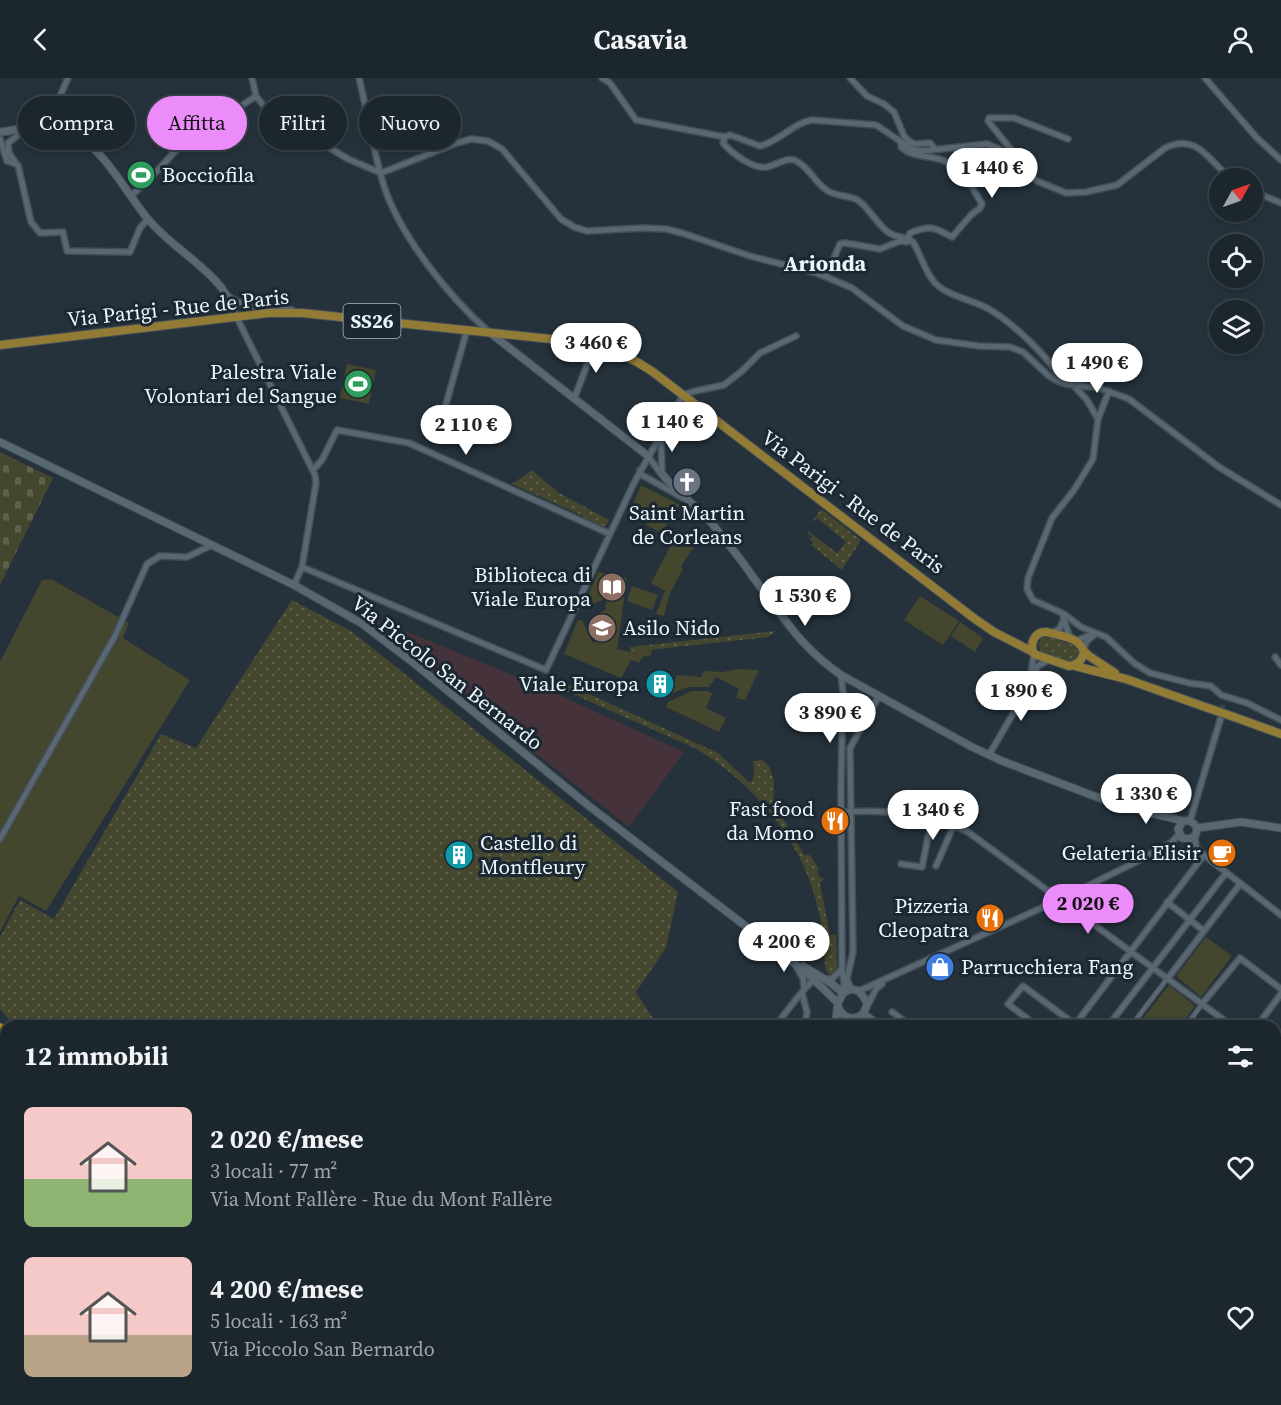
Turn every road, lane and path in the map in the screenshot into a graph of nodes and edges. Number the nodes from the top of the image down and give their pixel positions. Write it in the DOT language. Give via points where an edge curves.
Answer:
graph roads {
  1 [pos="68,78"];
  2 [pos="252,78"];
  3 [pos="359,78"];
  4 [pos="602,78"];
  5 [pos="850,78"];
  6 [pos="1205,78"];
  7 [pos="61,96"];
  8 [pos="256,96"];
  9 [pos="18,130"];
  10 [pos="0,132"];
  11 [pos="18,135"];
  12 [pos="725,137"];
  13 [pos="0,139"];
  14 [pos="1068,139"];
  15 [pos="901,142"];
  16 [pos="935,149"];
  17 [pos="93,150"];
  18 [pos="1281,160"];
  19 [pos="18,165"];
  20 [pos="1020,165"];
  21 [pos="1218,168"];
  22 [pos="381,173"];
  23 [pos="131,196"];
  24 [pos="1263,196"];
  25 [pos="1281,203"];
  26 [pos="148,219"];
  27 [pos="908,238"];
  28 [pos="826,277"];
  29 [pos="226,294"];
  30 [pos="302,313"];
  31 [pos="236,316"];
  32 [pos="467,330"];
  33 [pos="489,332"];
  34 [pos="796,336"];
  35 [pos="589,343"];
  36 [pos="0,345"];
  37 [pos="1069,385"];
  38 [pos="1109,391"];
  39 [pos="683,395"];
  40 [pos="574,399"];
  41 [pos="446,404"];
  42 [pos="1098,419"];
  43 [pos="661,433"];
  44 [pos="0,442"];
  45 [pos="648,456"];
  46 [pos="313,470"];
  47 [pos="640,470"];
  48 [pos="662,474"];
  49 [pos="646,477"];
  50 [pos="633,483"];
  51 [pos="685,499"];
  52 [pos="1281,505"];
  53 [pos="610,534"];
  54 [pos="212,545"];
  55 [pos="302,567"];
  56 [pos="294,585"];
  57 [pos="1063,616"];
  58 [pos="984,625"];
  59 [pos="1052,633"];
  60 [pos="1096,633"];
  61 [pos="1035,637"];
  62 [pos="1074,640"];
  63 [pos="1083,650"];
  64 [pos="1034,653"];
  65 [pos="1275,657"];
  66 [pos="1048,660"];
  67 [pos="1281,665"];
  68 [pos="1075,666"];
  69 [pos="841,675"];
  70 [pos="1030,678"];
  71 [pos="1126,679"];
  72 [pos="1221,695"];
  73 [pos="879,696"];
  74 [pos="1223,705"];
  75 [pos="1221,717"];
  76 [pos="1281,720"];
  77 [pos="1281,734"];
  78 [pos="989,755"];
  79 [pos="851,811"];
  80 [pos="841,812"];
  81 [pos="935,818"];
  82 [pos="1187,821"];
  83 [pos="954,825"];
  84 [pos="1281,828"];
  85 [pos="1196,832"];
  86 [pos="1179,834"];
  87 [pos="0,839"];
  88 [pos="1204,855"];
  89 [pos="901,864"];
  90 [pos="936,866"];
  91 [pos="1226,873"];
  92 [pos="1240,884"];
  93 [pos="1059,900"];
  94 [pos="1167,902"];
  95 [pos="1281,915"];
  96 [pos="1189,920"];
  97 [pos="1204,931"];
  98 [pos="777,952"];
  99 [pos="1130,952"];
  100 [pos="1153,968"];
  101 [pos="842,969"];
  102 [pos="1168,978"];
  103 [pos="813,979"];
  104 [pos="825,979"];
  105 [pos="886,981"];
  106 [pos="1281,989"];
  107 [pos="803,991"];
  108 [pos="848,991"];
  109 [pos="1281,994"];
  110 [pos="871,998"];
  111 [pos="1202,1004"];
  112 [pos="838,1005"];
  113 [pos="865,1011"];
  114 [pos="892,1012"];
  115 [pos="780,1020"];
  116 [pos="806,1020"];
  117 [pos="836,1020"];
  118 [pos="875,1020"];
  119 [pos="876,1020"];
  120 [pos="903,1020"];
  121 [pos="1028,1020"];
  122 [pos="1069,1020"];
  123 [pos="1079,1020"];
  124 [pos="1113,1020"];
  125 [pos="1136,1020"];
  126 [pos="1190,1020"];
  127 [pos="1224,1020"];
  128 [pos="1262,1020"];
  1 -- 7 [label="street"];
  2 -- 8 [label="street"];
  3 -- 22 [label="street"];
  4 -- 12 [label="street" via="610,83 636,120"];
  5 -- 16 [label="street" via="867,96 894,112 909,141 930,143"];
  6 -- 18 [label="street"];
  8 -- 22 [label="street" via="267,110 312,138"];
  8 -- 23 [label="street" via="178,148"];
  9 -- 10 [label="street"];
  11 -- 19 [label="street" via="8,143"];
  12 -- 15 [label="street" via="730,135 760,146 813,120 876,125"];
  12 -- 27 [label="street" via="723,143 731,152 748,162 766,167 792,159 799,162 831,193 859,201 889,234"];
  13 -- 19 [label="street" via="7,161"];
  14 -- 20 [label="street" via="1014,118 989,118"];
  15 -- 16 [label="street" via="912,149"];
  15 -- 27 [label="street" via="906,152 942,160 959,170 969,179 982,204 952,237 935,227 910,233"];
  16 -- 20 [label="street" via="987,144 999,148"];
  17 -- 23 [label="street"];
  19 -- 26 [label="street" via="31,222 40,233 63,232 67,251 130,252"];
  20 -- 21 [label="street" via="1037,181 1066,193 1117,185 1174,144 1201,148"];
  22 -- 28 [label="street" via="457,142 488,141 502,149 561,219 574,227 587,231 666,229"];
  22 -- 33 [label="street" via="398,222 414,246 468,313"];
  23 -- 26 [label="street"];
  24 -- 25 [label="street"];
  26 -- 29 [label="street"];
  27 -- 28 [label="street" via="907,242 900,240 880,249 840,244"];
  27 -- 37 [label="street" via="942,289 987,308 1017,329"];
  28 -- 37 [label="street" via="852,288 903,326 936,340 1010,347 1023,352 1049,376"];
  29 -- 30 [label="street" via="237,304 252,308 275,306"];
  29 -- 31 [label="street"];
  30 -- 31 [label="main road, Via Parigi - Rue de Paris / SS26"];
  30 -- 32 [label="main road, Via Parigi - Rue de Paris / SS26"];
  31 -- 36 [label="main road, Via Parigi - Rue de Paris / SS26"];
  31 -- 46 [label="street"];
  32 -- 33 [label="main road, Via Parigi - Rue de Paris / SS26"];
  32 -- 41 [label="street"];
  33 -- 35 [label="main road, Via Parigi - Rue de Paris / SS26"];
  33 -- 40 [label="street"];
  34 -- 39 [label="street" via="760,353 724,385"];
  35 -- 39 [label="main road, Via Parigi - Rue de Paris / SS26" via="640,362"];
  35 -- 40 [label="street" via="587,365"];
  37 -- 38 [label="street"];
  37 -- 42 [label="street" via="1087,400"];
  38 -- 42 [label="street"];
  38 -- 52 [label="street" via="1129,399 1219,467"];
  39 -- 43 [label="street"];
  39 -- 58 [label="main road, Via Parigi - Rue de Paris / SS26"];
  40 -- 45 [label="street"];
  42 -- 57 [label="street" via="1093,459 1052,518 1027,585 1033,600"];
  43 -- 45 [label="street"];
  43 -- 48 [label="street"];
  44 -- 54 [label="street, Via Piccolo San Bernardo"];
  45 -- 47 [label="street"];
  45 -- 48 [label="street"];
  46 -- 53 [label="street" via="337,430 409,443"];
  46 -- 55 [label="street" via="316,483"];
  47 -- 49 [label="street"];
  47 -- 50 [label="street"];
  48 -- 49 [label="street" via="659,478"];
  48 -- 51 [label="street"];
  49 -- 50 [label="street"];
  49 -- 51 [label="street"];
  50 -- 53 [label="street"];
  51 -- 69 [label="street" via="714,526 802,643"];
  53 -- 55 [label="street" via="546,670"];
  54 -- 56 [label="street, Via Piccolo San Bernardo"];
  54 -- 87 [label="street" via="187,557 160,556 147,564 115,636"];
  55 -- 56 [label="street"];
  56 -- 98 [label="street, Via Piccolo San Bernardo" via="388,643"];
  57 -- 59 [label="street" via="1060,628"];
  57 -- 60 [label="street"];
  57 -- 62 [label="street"];
  58 -- 61 [label="main road, Via Parigi - Rue de Paris" via="1021,640"];
  58 -- 64 [label="main road, Via Parigi - Rue de Paris"];
  59 -- 61 [label="main road, Via Parigi - Rue de Paris" via="1042,632"];
  59 -- 62 [label="main road"];
  60 -- 62 [label="street"];
  60 -- 63 [label="street"];
  60 -- 72 [label="street" via="1106,637 1142,669 1211,686"];
  61 -- 64 [label="main road"];
  62 -- 63 [label="main road, Via Parigi - Rue de Paris"];
  63 -- 68 [label="main road"];
  63 -- 71 [label="main road, Via Parigi - Rue de Paris"];
  64 -- 66 [label="main road, Via Parigi - Rue de Paris"];
  64 -- 70 [label="street"];
  65 -- 67 [label="street"];
  66 -- 68 [label="main road, Via Parigi - Rue de Paris"];
  66 -- 70 [label="street"];
  68 -- 71 [label="main road, Via Parigi - Rue de Paris"];
  69 -- 73 [label="street"];
  69 -- 80 [label="street"];
  70 -- 78 [label="street"];
  71 -- 77 [label="main road, Via Parigi - Rue de Paris, bridge"];
  72 -- 74 [label="street"];
  72 -- 76 [label="street"];
  73 -- 78 [label="street"];
  73 -- 79 [label="street" via="850,748"];
  75 -- 82 [label="street"];
  78 -- 82 [label="street" via="1115,804"];
  79 -- 80 [label="street"];
  79 -- 81 [label="street" via="913,813"];
  79 -- 108 [label="street" via="853,952"];
  80 -- 101 [label="street"];
  81 -- 83 [label="street"];
  81 -- 89 [label="street" via="922,867"];
  82 -- 85 [label="street"];
  82 -- 86 [label="street" via="1178,826"];
  83 -- 90 [label="street"];
  83 -- 93 [label="street" via="975,836"];
  84 -- 85 [label="street" via="1241,822"];
  85 -- 86 [label="street" via="1186,839"];
  85 -- 88 [label="street" via="1196,847"];
  86 -- 93 [label="street" via="1160,849"];
  88 -- 91 [label="street"];
  88 -- 94 [label="street"];
  91 -- 92 [label="street"];
  91 -- 96 [label="street"];
  92 -- 95 [label="street"];
  92 -- 97 [label="street"];
  93 -- 99 [label="street"];
  93 -- 105 [label="street" via="921,961"];
  94 -- 96 [label="street"];
  94 -- 99 [label="street"];
  96 -- 97 [label="street"];
  96 -- 100 [label="street"];
  97 -- 102 [label="street"];
  98 -- 103 [label="street, Via Piccolo San Bernardo"];
  98 -- 104 [label="street, Via Piccolo San Bernardo"];
  98 -- 107 [label="street, Via Piccolo San Bernardo" via="799,970"];
  99 -- 100 [label="street"];
  99 -- 123 [label="street"];
  100 -- 102 [label="street"];
  100 -- 124 [label="street"];
  101 -- 104 [label="street" via="832,979"];
  101 -- 108 [label="street"];
  102 -- 111 [label="street"];
  102 -- 125 [label="street"];
  103 -- 107 [label="street"];
  103 -- 108 [label="street, Via Piccolo San Bernardo"];
  103 -- 112 [label="street, Via Piccolo San Bernardo"];
  104 -- 108 [label="street, Via Piccolo San Bernardo"];
  105 -- 108 [label="street"];
  105 -- 110 [label="street"];
  106 -- 111 [label="street" via="1240,958"];
  107 -- 115 [label="street"];
  107 -- 116 [label="street"];
  108 -- 112 [label="street"];
  108 -- 113 [label="street" via="864,996"];
  109 -- 128 [label="street"];
  110 -- 113 [label="street"];
  110 -- 119 [label="street" via="871,1015"];
  111 -- 126 [label="street"];
  111 -- 127 [label="street"];
  112 -- 113 [label="street" via="845,1017 858,1018"];
  112 -- 117 [label="street"];
  113 -- 118 [label="street"];
  114 -- 120 [label="street"];
  121 -- 122 [label="street" via="1008,1004 1023,986"];
}
